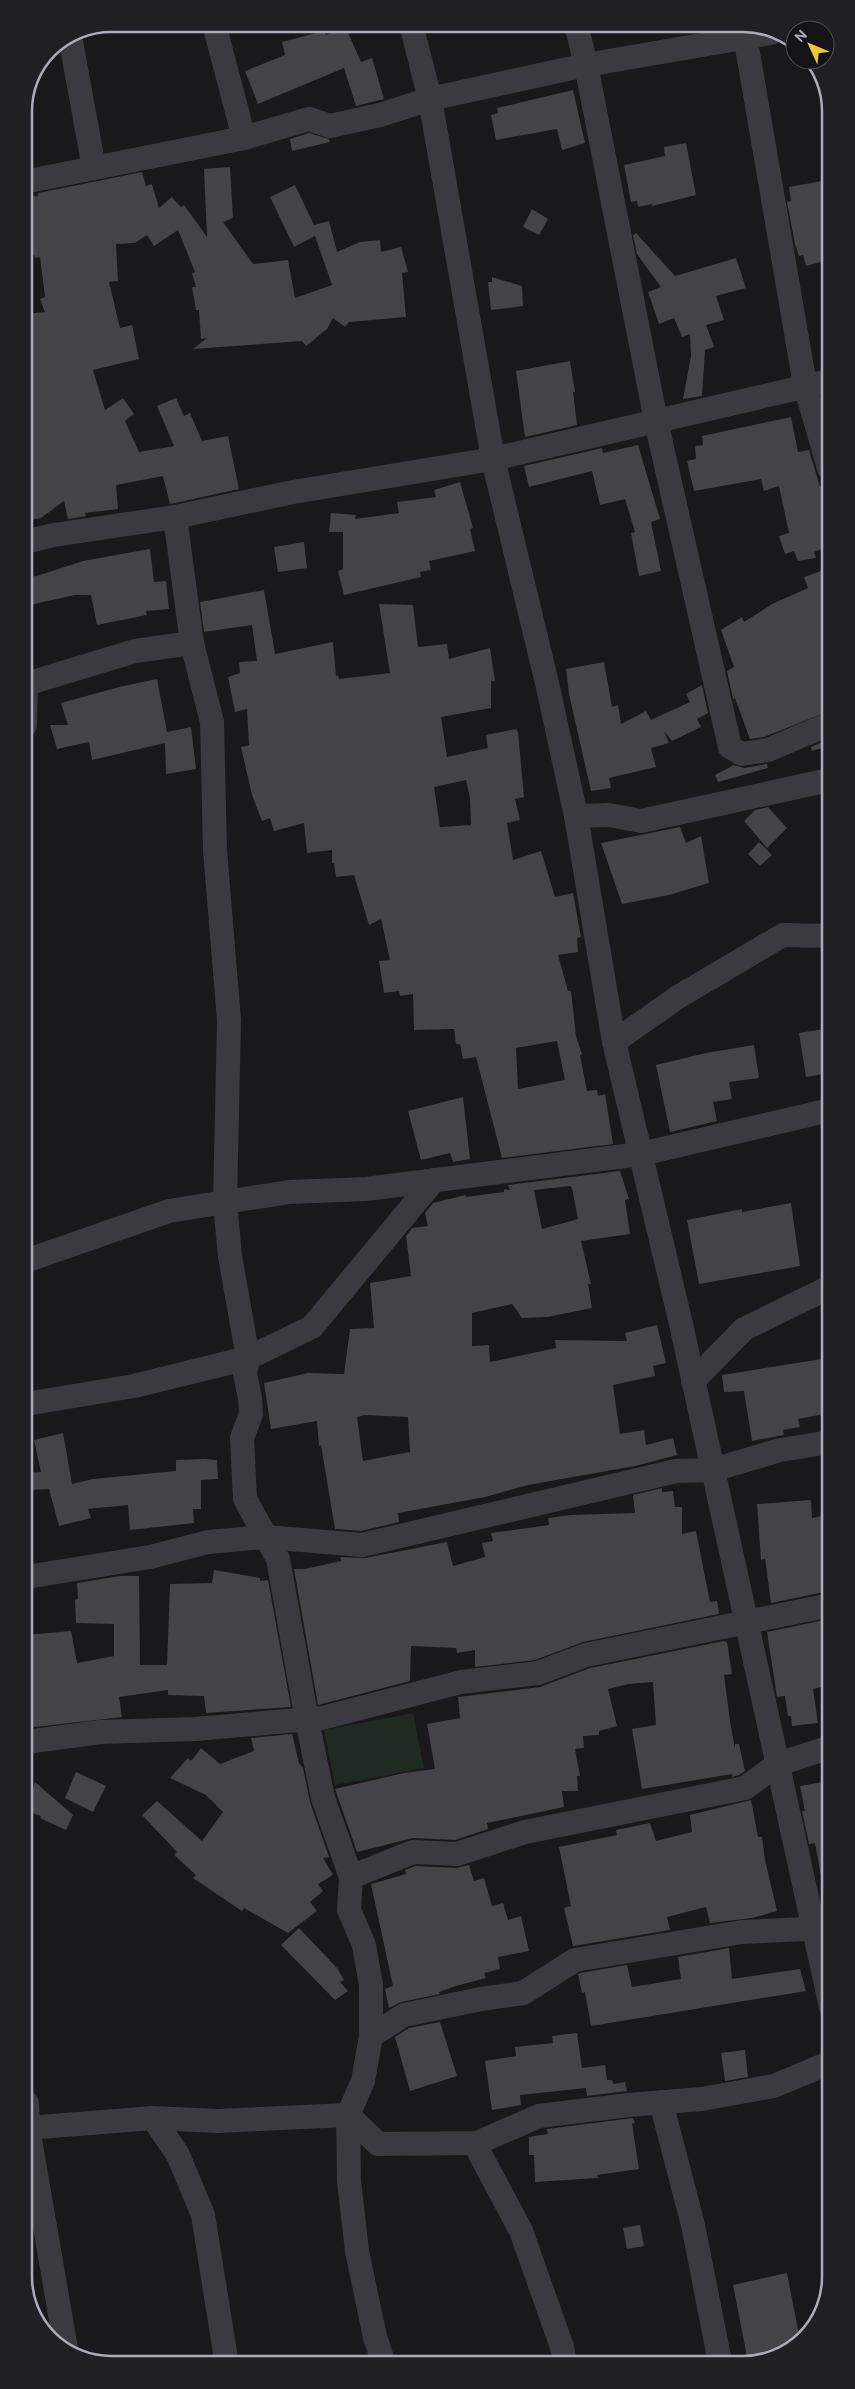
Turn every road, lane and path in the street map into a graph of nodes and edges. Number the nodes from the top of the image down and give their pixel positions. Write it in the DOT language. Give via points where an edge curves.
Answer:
graph roads {
  1 [pos="216,32"];
  2 [pos="413,32"];
  3 [pos="578,33"];
  4 [pos="736,33"];
  5 [pos="745,33"];
  6 [pos="71,43"];
  7 [pos="586,65"];
  8 [pos="430,99"];
  9 [pos="244,138"];
  10 [pos="94,168"];
  11 [pos="33,180"];
  12 [pos="822,382"];
  13 [pos="805,385"];
  14 [pos="656,421"];
  15 [pos="822,444"];
  16 [pos="493,459"];
  17 [pos="175,517"];
  18 [pos="33,540"];
  19 [pos="192,643"];
  20 [pos="33,680"];
  21 [pos="822,727"];
  22 [pos="822,782"];
  23 [pos="576,816"];
  24 [pos="822,936"];
  25 [pos="614,1042"];
  26 [pos="822,1112"];
  27 [pos="641,1154"];
  28 [pos="434,1180"];
  29 [pos="225,1202"];
  30 [pos="32,1259"];
  31 [pos="822,1291"];
  32 [pos="248,1358"];
  33 [pos="693,1381"];
  34 [pos="32,1403"];
  35 [pos="822,1443"];
  36 [pos="713,1470"];
  37 [pos="265,1537"];
  38 [pos="32,1576"];
  39 [pos="822,1607"];
  40 [pos="746,1622"];
  41 [pos="306,1720"];
  42 [pos="32,1741"];
  43 [pos="822,1750"];
  44 [pos="778,1764"];
  45 [pos="351,1877"];
  46 [pos="822,1929"];
  47 [pos="371,2036"];
  48 [pos="822,2066"];
  49 [pos="661,2102"];
  50 [pos="348,2115"];
  51 [pos="153,2118"];
  52 [pos="32,2128"];
  53 [pos="477,2143"];
  54 [pos="32,2157"];
  55 [pos="65,2341"];
  56 [pos="226,2356"];
  57 [pos="381,2356"];
  58 [pos="564,2356"];
  59 [pos="719,2356"];
  1 -- 9 [label="street"];
  2 -- 8 [label="street"];
  3 -- 7 [label="street"];
  4 -- 7 [label="street"];
  5 -- 13 [label="street"];
  6 -- 10 [label="street"];
  7 -- 8 [label="street"];
  7 -- 14 [label="street"];
  8 -- 9 [label="street" via="330,126 309,119"];
  8 -- 16 [label="street"];
  9 -- 10 [label="street"];
  10 -- 11 [label="street"];
  12 -- 13 [label="street"];
  13 -- 14 [label="street"];
  13 -- 15 [label="street"];
  14 -- 16 [label="street"];
  14 -- 21 [label="street" via="730,747 742,754 768,750"];
  16 -- 17 [label="street" via="293,492"];
  16 -- 23 [label="street"];
  17 -- 18 [label="street"];
  17 -- 19 [label="street"];
  19 -- 20 [label="street" via="135,651"];
  19 -- 29 [label="street" via="212,722 215,850 229,1020"];
  22 -- 23 [label="street" via="641,821 609,815"];
  23 -- 25 [label="street"];
  24 -- 25 [label="street" via="783,935 678,997"];
  25 -- 27 [label="street"];
  26 -- 27 [label="street"];
  27 -- 28 [label="street"];
  27 -- 33 [label="street"];
  28 -- 29 [label="street" via="366,1189 289,1192"];
  28 -- 32 [label="street" via="312,1327"];
  29 -- 30 [label="street" via="169,1211"];
  29 -- 32 [label="street" via="230,1256"];
  31 -- 33 [label="street" via="744,1329"];
  32 -- 34 [label="street" via="134,1386"];
  32 -- 37 [label="street" via="245,1374 251,1414 242,1438 245,1499"];
  33 -- 36 [label="street"];
  35 -- 36 [label="street" via="780,1450"];
  36 -- 37 [label="street" via="676,1471 362,1545"];
  36 -- 40 [label="street"];
  37 -- 38 [label="street" via="208,1542 150,1557"];
  37 -- 41 [label="street" via="278,1559"];
  39 -- 40 [label="street"];
  40 -- 41 [label="street" via="586,1655 538,1673 461,1682"];
  40 -- 44 [label="street"];
  41 -- 42 [label="street" via="195,1729 100,1732"];
  41 -- 45 [label="street" via="323,1798"];
  43 -- 44 [label="street"];
  44 -- 45 [label="street" via="745,1788 525,1832 457,1854 413,1852"];
  44 -- 46 [label="street"];
  45 -- 47 [label="street" via="349,1910 364,1945 371,1985"];
  46 -- 47 [label="street" via="742,1932 575,1960 523,1993 404,2015"];
  47 -- 50 [label="street" via="363,2081"];
  48 -- 49 [label="street" via="774,2086"];
  49 -- 53 [label="street" via="539,2116"];
  49 -- 59 [label="street" via="692,2226"];
  50 -- 51 [label="street" via="218,2121"];
  50 -- 53 [label="street" via="378,2144"];
  50 -- 57 [label="street" via="357,2251 374,2337"];
  51 -- 52 [label="street"];
  51 -- 56 [label="street" via="178,2155 203,2215"];
  53 -- 58 [label="street" via="521,2232"];
  54 -- 55 [label="street"];
}
